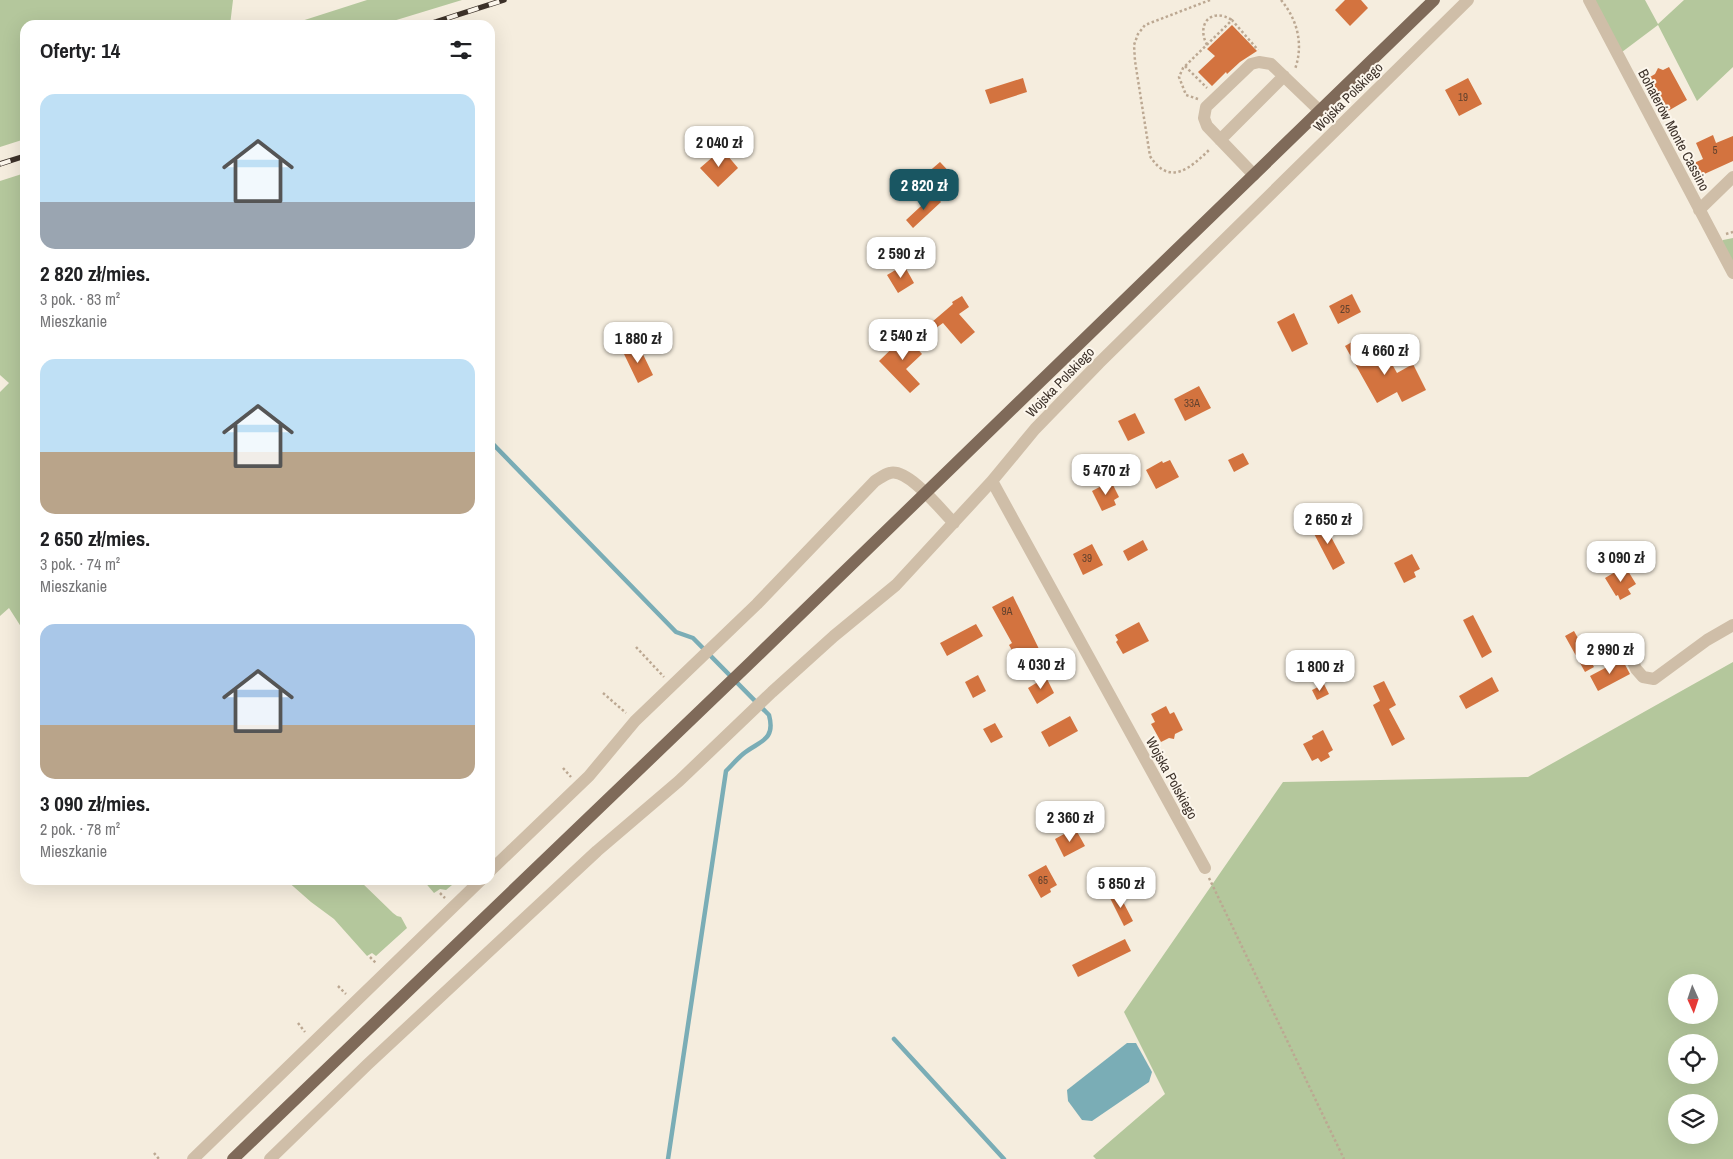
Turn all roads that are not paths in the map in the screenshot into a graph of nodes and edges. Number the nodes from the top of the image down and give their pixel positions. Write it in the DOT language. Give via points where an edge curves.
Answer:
graph roads {
  1 [pos="1434,0"];
  2 [pos="1468,0"];
  3 [pos="1588,0"];
  4 [pos="1286,78"];
  5 [pos="1320,111"];
  6 [pos="1220,140"];
  7 [pos="1254,175"];
  8 [pos="1733,177"];
  9 [pos="1699,210"];
  10 [pos="1733,273"];
  11 [pos="992,482"];
  12 [pos="925,494"];
  13 [pos="954,523"];
  14 [pos="1733,625"];
  15 [pos="1628,652"];
  16 [pos="495,866"];
  17 [pos="1204,868"];
  18 [pos="476,885"];
  19 [pos="193,1159"];
  20 [pos="233,1159"];
  21 [pos="270,1159"];
  1 -- 5 [label="main road, Wojska Polskiego"];
  2 -- 11 [label="street, Wojska Polskiego" via="1099,363 1035,429"];
  3 -- 9 [label="street, Bohaterów Monte Cassino"];
  4 -- 5 [label="street"];
  4 -- 6 [label="street"];
  4 -- 6 [label="street" via="1271,64 1251,64 1206,107 1204,118 1207,126"];
  5 -- 7 [label="main road, Wojska Polskiego"];
  6 -- 7 [label="street"];
  7 -- 12 [label="main road, Wojska Polskiego"];
  8 -- 9 [label="street"];
  9 -- 10 [label="street, Bohaterów Monte Cassino"];
  11 -- 13 [label="street"];
  11 -- 17 [label="street, Wojska Polskiego"];
  12 -- 13 [label="street"];
  12 -- 16 [label="street" via="902,474 890,473 876,481 757,604 635,721 589,776"];
  12 -- 20 [label="main road, Wojska Polskiego"];
  13 -- 21 [label="street" via="896,585 834,636 679,781 576,870"];
  14 -- 15 [label="street" via="1654,679 1643,677"];
  18 -- 19 [label="street"];
}
